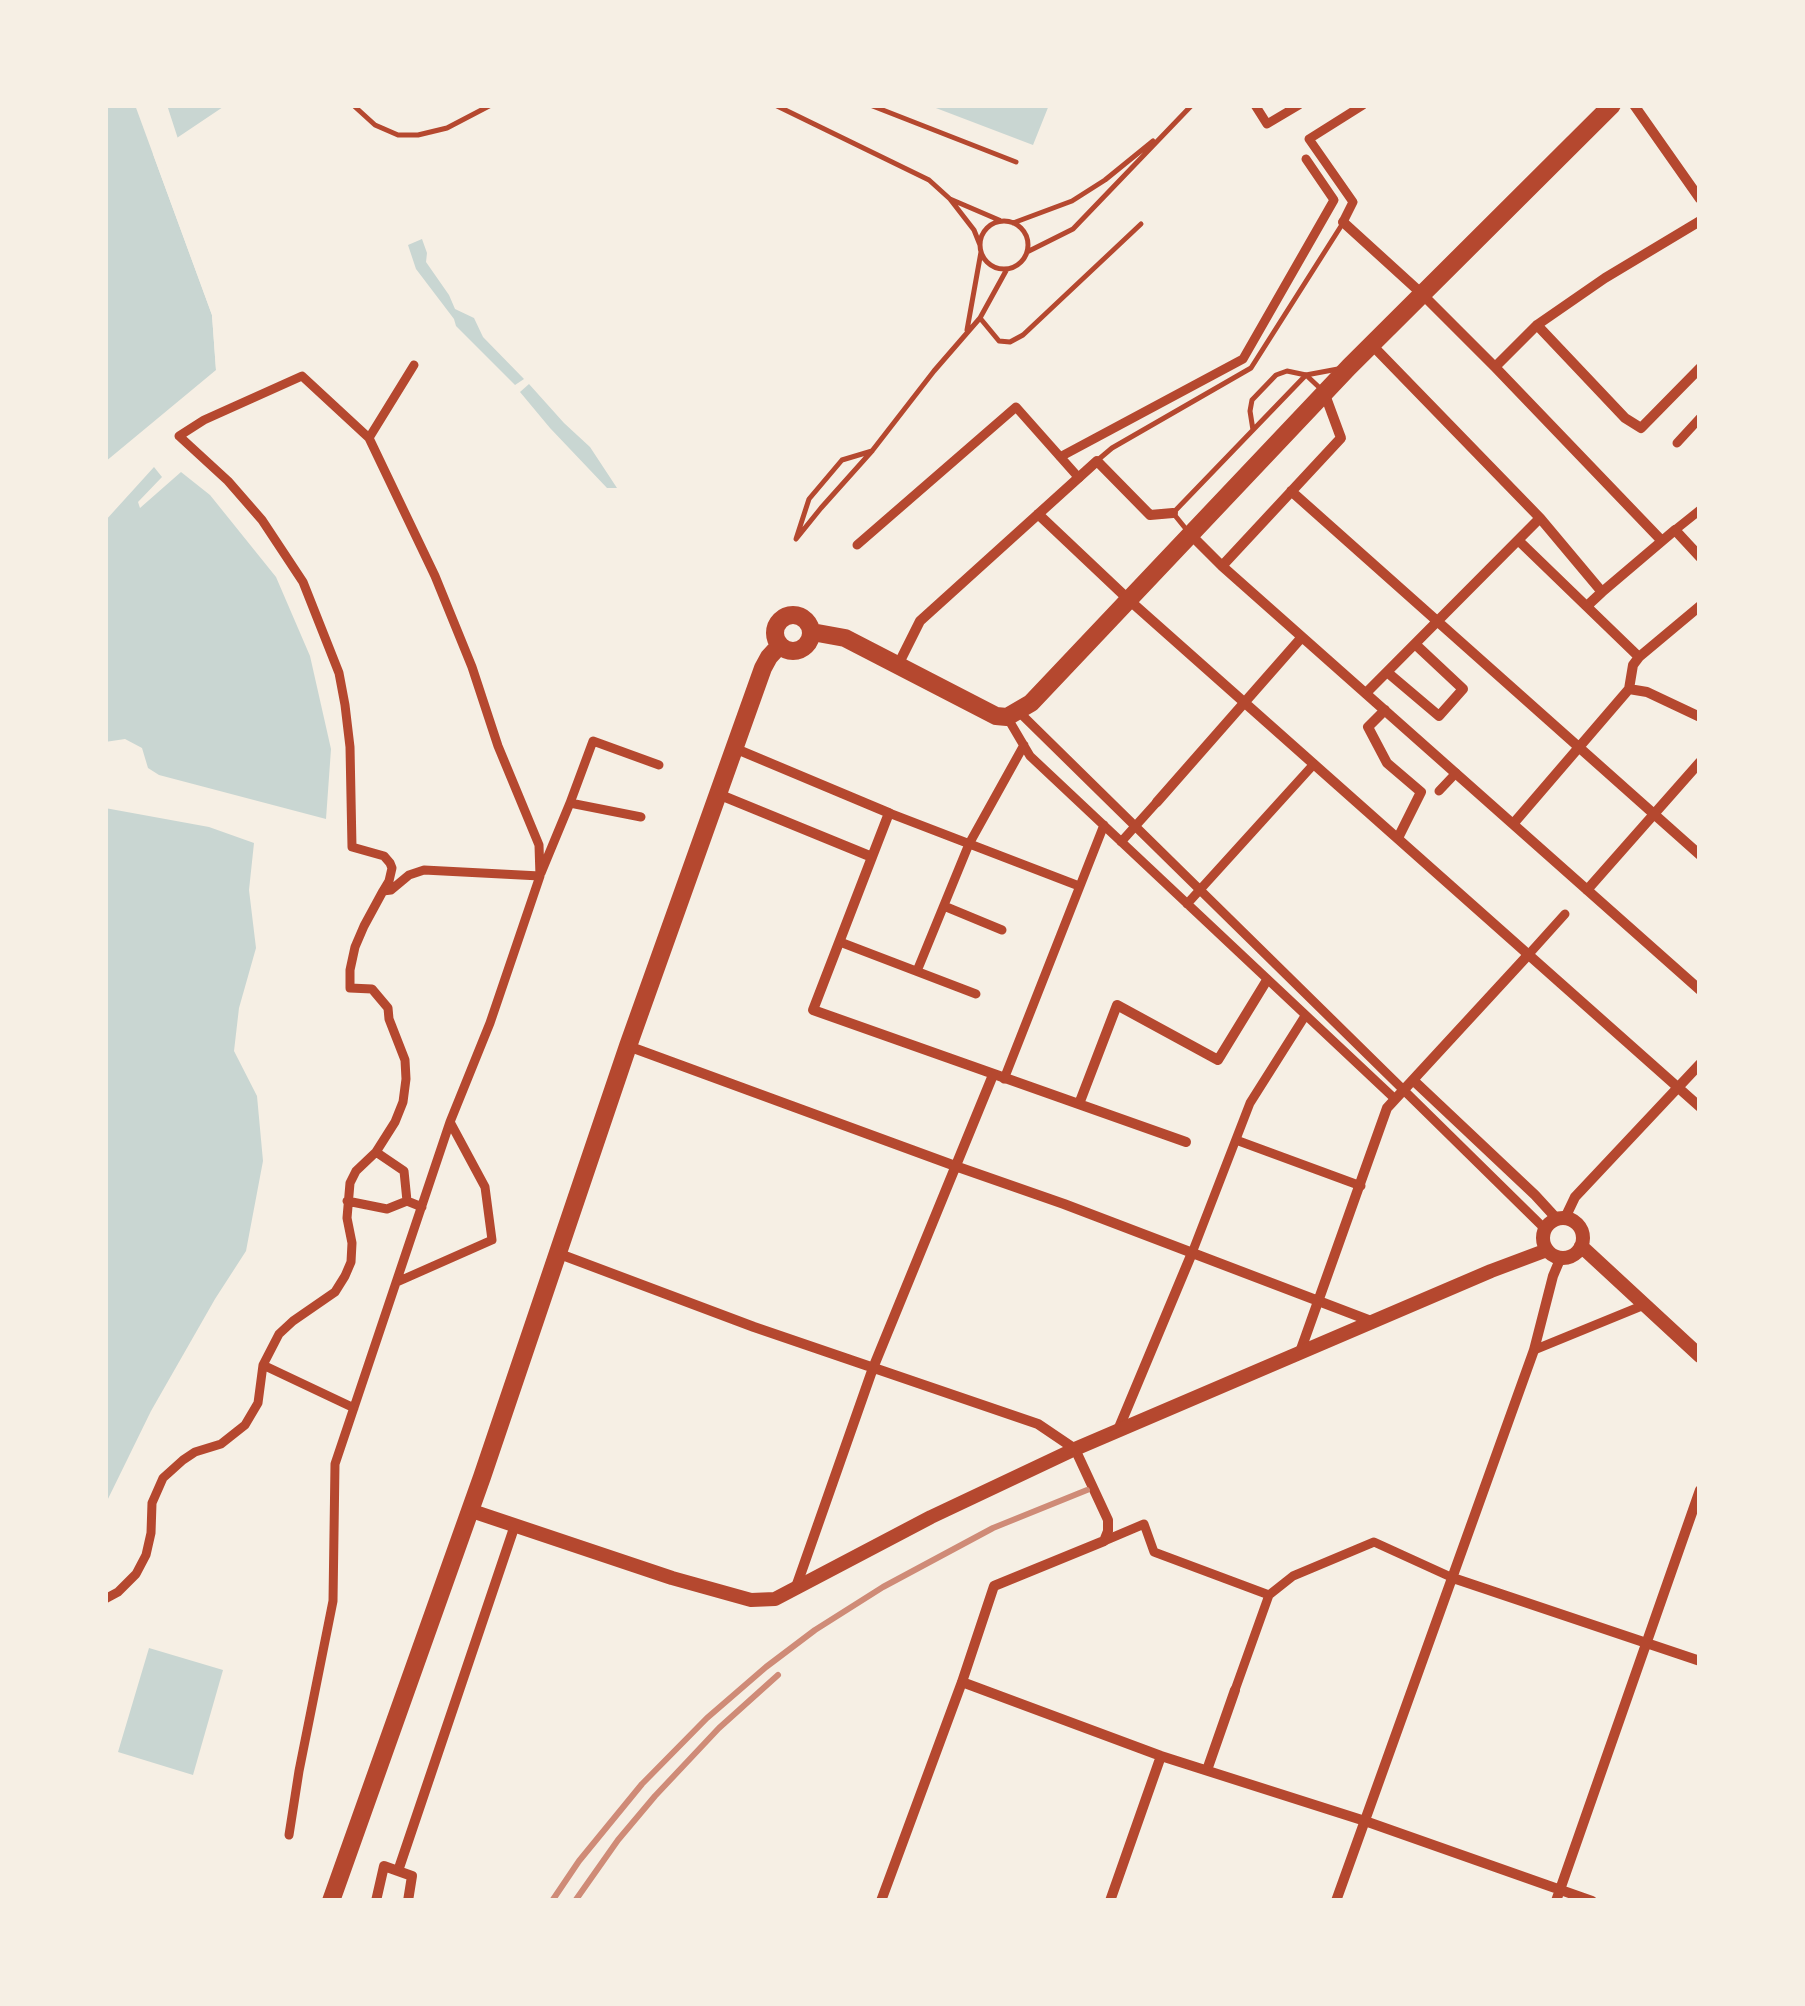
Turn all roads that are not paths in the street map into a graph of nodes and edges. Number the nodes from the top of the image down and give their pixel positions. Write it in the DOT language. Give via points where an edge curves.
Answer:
graph roads {
  1 [pos="353,105"];
  2 [pos="490,105"];
  3 [pos="775,105"];
  4 [pos="870,105"];
  5 [pos="1192,105"];
  6 [pos="1255,105"];
  7 [pos="1299,105"];
  8 [pos="1363,105"];
  9 [pos="1612,105"];
  10 [pos="1634,105"];
  11 [pos="1167,130"];
  12 [pos="1306,159"];
  13 [pos="1016,162"];
  14 [pos="950,199"];
  15 [pos="1700,199"];
  16 [pos="1002,221"];
  17 [pos="1700,221"];
  18 [pos="1343,222"];
  19 [pos="1012,223"];
  20 [pos="1141,224"];
  21 [pos="980,248"];
  22 [pos="1026,252"];
  23 [pos="1007,269"];
  24 [pos="1421,293"];
  25 [pos="980,318"];
  26 [pos="1537,325"];
  27 [pos="966,333"];
  28 [pos="1371,344"];
  29 [pos="414,365"];
  30 [pos="1348,367"];
  31 [pos="1495,367"];
  32 [pos="1700,368"];
  33 [pos="1306,375"];
  34 [pos="1324,392"];
  35 [pos="1700,418"];
  36 [pos="1254,430"];
  37 [pos="369,438"];
  38 [pos="1676,443"];
  39 [pos="872,451"];
  40 [pos="1060,457"];
  41 [pos="1097,462"];
  42 [pos="1079,478"];
  43 [pos="1291,491"];
  44 [pos="1700,510"];
  45 [pos="1174,513"];
  46 [pos="1038,514"];
  47 [pos="1540,518"];
  48 [pos="1675,530"];
  49 [pos="1192,536"];
  50 [pos="1518,540"];
  51 [pos="1662,542"];
  52 [pos="857,545"];
  53 [pos="1700,557"];
  54 [pos="1222,566"];
  55 [pos="1602,592"];
  56 [pos="1129,600"];
  57 [pos="1588,606"];
  58 [pos="1700,606"];
  59 [pos="1437,622"];
  60 [pos="812,632"];
  61 [pos="1302,637"];
  62 [pos="1414,644"];
  63 [pos="780,645"];
  64 [pos="1638,657"];
  65 [pos="898,665"];
  66 [pos="1387,672"];
  67 [pos="1630,689"];
  68 [pos="1366,693"];
  69 [pos="1244,702"];
  70 [pos="1386,710"];
  71 [pos="1012,714"];
  72 [pos="1700,717"];
  73 [pos="1024,745"];
  74 [pos="734,748"];
  75 [pos="1579,749"];
  76 [pos="1700,762"];
  77 [pos="1314,764"];
  78 [pos="658,765"];
  79 [pos="1456,773"];
  80 [pos="1439,791"];
  81 [pos="718,794"];
  82 [pos="1157,802"];
  83 [pos="570,803"];
  84 [pos="890,814"];
  85 [pos="1653,814"];
  86 [pos="641,817"];
  87 [pos="1514,824"];
  88 [pos="1104,825"];
  89 [pos="1135,826"];
  90 [pos="1398,838"];
  91 [pos="1122,842"];
  92 [pos="970,844"];
  93 [pos="1700,855"];
  94 [pos="872,857"];
  95 [pos="540,876"];
  96 [pos="1079,886"];
  97 [pos="1200,890"];
  98 [pos="383,891"];
  99 [pos="1584,893"];
  100 [pos="1187,904"];
  101 [pos="944,906"];
  102 [pos="1565,914"];
  103 [pos="1002,930"];
  104 [pos="840,942"];
  105 [pos="1529,954"];
  106 [pos="917,971"];
  107 [pos="1267,980"];
  108 [pos="1700,990"];
  109 [pos="976,994"];
  110 [pos="1305,1016"];
  111 [pos="628,1046"];
  112 [pos="1700,1064"];
  113 [pos="999,1077"];
  114 [pos="1413,1080"];
  115 [pos="1679,1086"];
  116 [pos="1404,1090"];
  117 [pos="1395,1100"];
  118 [pos="1079,1104"];
  119 [pos="1700,1107"];
  120 [pos="450,1122"];
  121 [pos="1236,1140"];
  122 [pos="1186,1142"];
  123 [pos="376,1152"];
  124 [pos="958,1167"];
  125 [pos="1361,1186"];
  126 [pos="347,1201"];
  127 [pos="406,1201"];
  128 [pos="422,1206"];
  129 [pos="1556,1222"];
  130 [pos="1581,1246"];
  131 [pos="558,1253"];
  132 [pos="1192,1253"];
  133 [pos="1554,1254"];
  134 [pos="397,1282"];
  135 [pos="1320,1300"];
  136 [pos="1644,1305"];
  137 [pos="1371,1321"];
  138 [pos="1534,1350"];
  139 [pos="1300,1352"];
  140 [pos="1700,1356"];
  141 [pos="264,1365"];
  142 [pos="873,1368"];
  143 [pos="354,1408"];
  144 [pos="1118,1430"];
  145 [pos="1075,1449"];
  146 [pos="1700,1490"];
  147 [pos="469,1510"];
  148 [pos="515,1525"];
  149 [pos="1104,1540"];
  150 [pos="1453,1578"];
  151 [pos="796,1587"];
  152 [pos="1269,1595"];
  153 [pos="105,1600"];
  154 [pos="1647,1644"];
  155 [pos="1700,1661"];
  156 [pos="962,1682"];
  157 [pos="1235,1690"];
  158 [pos="1161,1756"];
  159 [pos="1207,1770"];
  160 [pos="1365,1821"];
  161 [pos="290,1835"];
  162 [pos="398,1871"];
  163 [pos="1560,1889"];
  164 [pos="334,1894"];
  165 [pos="376,1901"];
  166 [pos="408,1901"];
  167 [pos="881,1901"];
  168 [pos="1110,1901"];
  169 [pos="1336,1901"];
  170 [pos="1556,1901"];
  171 [pos="1592,1901"];
  1 -- 2 [label="lane" via="375,125 418,136"];
  3 -- 14 [label="lane" via="929,180"];
  4 -- 13 [label="lane"];
  5 -- 11 [label="lane"];
  6 -- 7 [label="street" via="1267,124"];
  8 -- 18 [label="street" via="1308,139 1353,202"];
  9 -- 24 [label="main road"];
  10 -- 15 [label="street"];
  11 -- 19 [label="lane" via="1072,201"];
  11 -- 22 [label="lane" via="1073,229"];
  12 -- 40 [label="street" via="1334,200 1243,359"];
  14 -- 16 [label="lane"];
  14 -- 21 [label="lane"];
  16 -- 19 [label="lane"];
  16 -- 21 [label="lane" via="988,226"];
  17 -- 26 [label="street"];
  18 -- 24 [label="street"];
  18 -- 41 [label="lane" via="1251,368"];
  19 -- 22 [label="lane" via="1023,232"];
  20 -- 25 [label="lane" via="1010,342 999,340"];
  21 -- 23 [label="lane" via="988,263"];
  21 -- 27 [label="lane"];
  22 -- 23 [label="lane"];
  23 -- 25 [label="lane"];
  24 -- 28 [label="main road"];
  24 -- 31 [label="street"];
  25 -- 27 [label="lane"];
  26 -- 31 [label="street"];
  26 -- 32 [label="street" via="1641,428"];
  27 -- 39 [label="lane"];
  28 -- 30 [label="main road"];
  28 -- 47 [label="street"];
  29 -- 37 [label="street"];
  30 -- 33 [label="lane"];
  30 -- 34 [label="main road"];
  31 -- 51 [label="street"];
  33 -- 34 [label="lane"];
  33 -- 36 [label="lane"];
  33 -- 36 [label="lane" via="1276,375 1252,400"];
  34 -- 43 [label="street" via="1341,438"];
  34 -- 49 [label="main road"];
  35 -- 38 [label="street"];
  36 -- 45 [label="lane"];
  37 -- 95 [label="street" via="472,667 539,845"];
  37 -- 98 [label="street" via="302,376 179,436 262,520 304,582 345,705 352,847 390,864"];
  39 -- 39 [label="lane" via="842,460 809,499 796,539"];
  40 -- 42 [label="street"];
  40 -- 52 [label="street" via="1016,407"];
  41 -- 42 [label="street"];
  41 -- 45 [label="street" via="1150,515"];
  42 -- 46 [label="street"];
  43 -- 54 [label="street"];
  43 -- 59 [label="street"];
  44 -- 48 [label="street"];
  45 -- 49 [label="lane"];
  46 -- 56 [label="street"];
  46 -- 65 [label="street" via="920,621"];
  47 -- 50 [label="street"];
  47 -- 55 [label="street"];
  48 -- 51 [label="street"];
  48 -- 53 [label="street"];
  49 -- 54 [label="street"];
  49 -- 56 [label="main road"];
  50 -- 57 [label="street"];
  50 -- 59 [label="street"];
  51 -- 55 [label="street"];
  54 -- 61 [label="street"];
  55 -- 57 [label="street"];
  56 -- 69 [label="street"];
  56 -- 71 [label="main road" via="1043,692"];
  57 -- 64 [label="street"];
  58 -- 64 [label="street"];
  59 -- 62 [label="street"];
  59 -- 75 [label="street"];
  60 -- 63 [label="main road" via="799,650"];
  60 -- 63 [label="main road" via="802,617 785,617 775,631"];
  60 -- 65 [label="main road" via="845,638"];
  61 -- 68 [label="street"];
  61 -- 69 [label="street"];
  62 -- 66 [label="street"];
  62 -- 66 [label="street" via="1463,689 1439,716"];
  63 -- 74 [label="main road" via="764,668"];
  64 -- 67 [label="street"];
  65 -- 71 [label="main road" via="988,712"];
  66 -- 68 [label="street"];
  67 -- 72 [label="street"];
  67 -- 75 [label="street"];
  68 -- 70 [label="street"];
  69 -- 77 [label="street"];
  69 -- 82 [label="street"];
  70 -- 79 [label="street"];
  70 -- 90 [label="street" via="1368,727 1386,763 1421,792"];
  71 -- 73 [label="street"];
  71 -- 89 [label="street"];
  73 -- 88 [label="street"];
  73 -- 92 [label="street"];
  74 -- 81 [label="main road"];
  74 -- 84 [label="street"];
  75 -- 85 [label="street"];
  75 -- 87 [label="street"];
  76 -- 85 [label="street"];
  77 -- 90 [label="street"];
  77 -- 97 [label="street"];
  78 -- 83 [label="street" via="593,740"];
  79 -- 80 [label="street"];
  79 -- 87 [label="street"];
  81 -- 94 [label="street"];
  81 -- 111 [label="main road"];
  82 -- 89 [label="street"];
  83 -- 86 [label="street"];
  83 -- 95 [label="street"];
  84 -- 92 [label="street"];
  84 -- 94 [label="street"];
  85 -- 93 [label="street"];
  85 -- 99 [label="street"];
  87 -- 99 [label="street"];
  88 -- 91 [label="street"];
  88 -- 96 [label="street"];
  89 -- 91 [label="street"];
  89 -- 97 [label="street"];
  90 -- 105 [label="street"];
  91 -- 100 [label="street"];
  92 -- 96 [label="street"];
  92 -- 101 [label="street"];
  94 -- 104 [label="street"];
  95 -- 98 [label="street" via="424,870"];
  95 -- 120 [label="street"];
  96 -- 113 [label="street"];
  97 -- 100 [label="street"];
  97 -- 116 [label="street"];
  98 -- 123 [label="street" via="350,970 350,988 372,990 388,1008 404,1060 403,1102"];
  99 -- 108 [label="street"];
  100 -- 107 [label="street"];
  101 -- 103 [label="street"];
  101 -- 106 [label="street"];
  102 -- 105 [label="street"];
  104 -- 106 [label="street"];
  104 -- 113 [label="street" via="813,1010"];
  105 -- 114 [label="street"];
  105 -- 115 [label="street"];
  106 -- 109 [label="street"];
  107 -- 110 [label="street"];
  107 -- 118 [label="street" via="1218,1060 1117,1005"];
  110 -- 117 [label="street"];
  110 -- 121 [label="street" via="1250,1103"];
  111 -- 124 [label="street"];
  111 -- 131 [label="main road"];
  112 -- 115 [label="street"];
  113 -- 118 [label="street"];
  113 -- 124 [label="street"];
  114 -- 116 [label="street"];
  114 -- 129 [label="street"];
  115 -- 119 [label="street"];
  115 -- 129 [label="street"];
  116 -- 117 [label="street"];
  116 -- 129 [label="street"];
  117 -- 125 [label="street"];
  118 -- 122 [label="street"];
  120 -- 128 [label="street"];
  120 -- 134 [label="street" via="485,1187 492,1240"];
  121 -- 125 [label="street"];
  121 -- 132 [label="street"];
  123 -- 126 [label="street" via="356,1171"];
  123 -- 127 [label="street" via="404,1171"];
  124 -- 132 [label="street"];
  124 -- 142 [label="street"];
  125 -- 135 [label="street"];
  126 -- 127 [label="street" via="387,1209"];
  126 -- 141 [label="street" via="352,1243 345,1276 336,1292 279,1334"];
  127 -- 128 [label="street"];
  128 -- 134 [label="street"];
  129 -- 130 [label="street" via="1572,1220"];
  129 -- 133 [label="street" via="1544,1240"];
  130 -- 133 [label="street" via="1572,1255"];
  130 -- 136 [label="street"];
  131 -- 142 [label="street"];
  131 -- 147 [label="main road"];
  132 -- 135 [label="street"];
  132 -- 144 [label="street"];
  133 -- 137 [label="street" via="1508,1263"];
  133 -- 138 [label="street"];
  134 -- 143 [label="street"];
  135 -- 137 [label="street"];
  135 -- 139 [label="street"];
  136 -- 138 [label="street"];
  136 -- 140 [label="street"];
  137 -- 139 [label="street"];
  138 -- 150 [label="street"];
  139 -- 144 [label="street"];
  141 -- 143 [label="street"];
  141 -- 153 [label="street" via="258,1403 245,1425 163,1478 152,1504 146,1555 136,1574"];
  142 -- 145 [label="street" via="1038,1424"];
  142 -- 151 [label="street"];
  143 -- 161 [label="street" via="335,1464 333,1602"];
  144 -- 145 [label="street"];
  145 -- 149 [label="street" via="1108,1520"];
  145 -- 151 [label="street"];
  146 -- 154 [label="street"];
  147 -- 148 [label="street"];
  147 -- 164 [label="main road"];
  148 -- 151 [label="street" via="751,1600 775,1599"];
  148 -- 162 [label="street"];
  149 -- 152 [label="street" via="1144,1524 1154,1552"];
  149 -- 156 [label="street" via="994,1586"];
  150 -- 152 [label="street" via="1374,1542 1293,1576"];
  150 -- 154 [label="street"];
  150 -- 160 [label="street"];
  152 -- 157 [label="street"];
  154 -- 155 [label="street"];
  154 -- 163 [label="street"];
  156 -- 158 [label="street"];
  156 -- 167 [label="street"];
  157 -- 159 [label="street"];
  158 -- 159 [label="street"];
  158 -- 168 [label="street"];
  159 -- 160 [label="street"];
  160 -- 163 [label="street"];
  160 -- 169 [label="street"];
  162 -- 165 [label="street" via="384,1866"];
  162 -- 166 [label="street" via="412,1876"];
  163 -- 170 [label="street"];
  163 -- 171 [label="street"];
}
